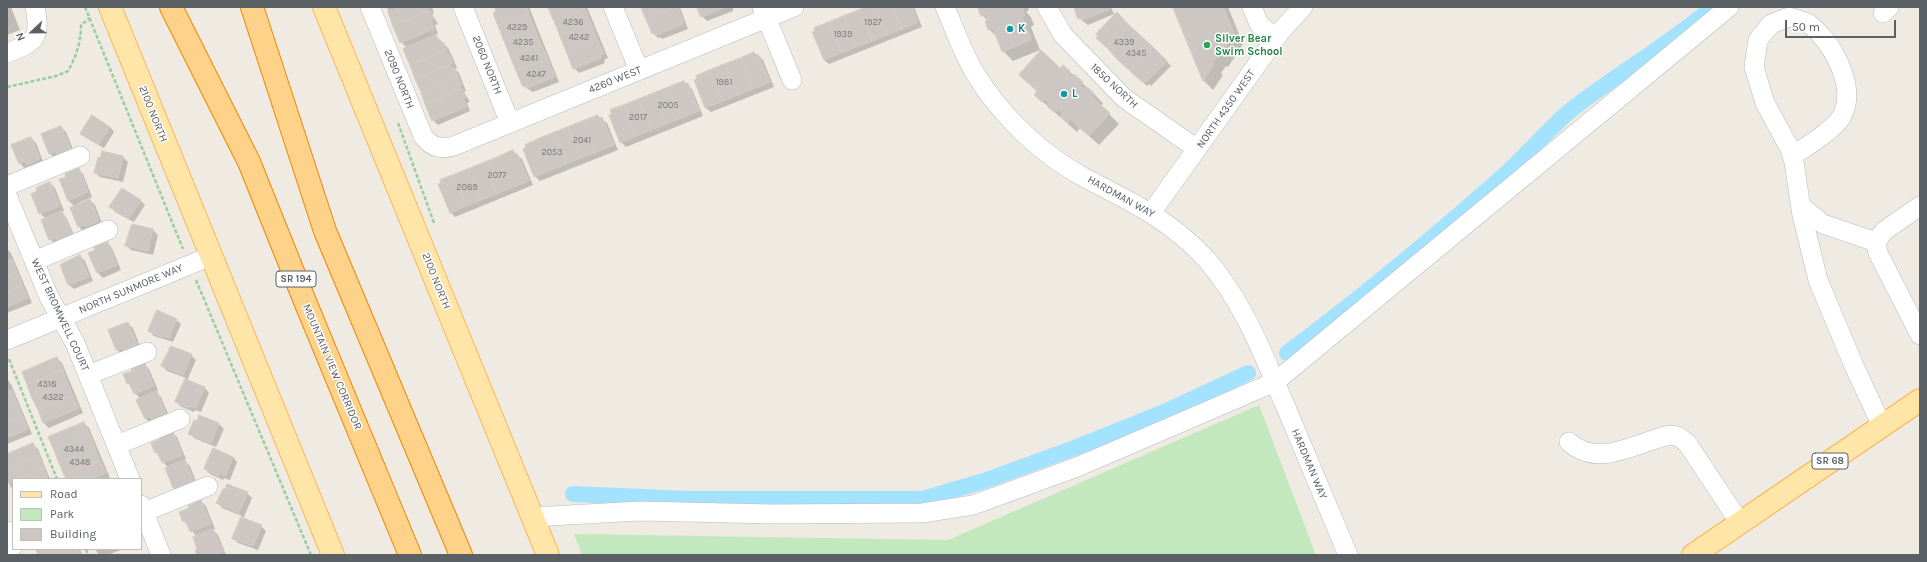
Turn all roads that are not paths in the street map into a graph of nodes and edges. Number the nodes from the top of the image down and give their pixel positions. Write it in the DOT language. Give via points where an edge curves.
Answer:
graph roads {
  1 [pos="35,7"];
  2 [pos="110,7"];
  3 [pos="171,7"];
  4 [pos="252,7"];
  5 [pos="324,7"];
  6 [pos="370,7"];
  7 [pos="463,7"];
  8 [pos="613,7"];
  9 [pos="794,7"];
  10 [pos="945,7"];
  11 [pos="1047,7"];
  12 [pos="1252,7"];
  13 [pos="1303,7"];
  14 [pos="1729,7"];
  15 [pos="764,13"];
  16 [pos="1275,40"];
  17 [pos="7,53"];
  18 [pos="639,70"];
  19 [pos="792,80"];
  20 [pos="510,123"];
  21 [pos="434,146"];
  22 [pos="1197,149"];
  23 [pos="80,156"];
  24 [pos="1792,156"];
  25 [pos="7,186"];
  26 [pos="7,195"];
  27 [pos="1801,206"];
  28 [pos="1920,206"];
  29 [pos="1152,213"];
  30 [pos="108,230"];
  31 [pos="1876,242"];
  32 [pos="211,256"];
  33 [pos="34,261"];
  34 [pos="61,318"];
  35 [pos="1920,335"];
  36 [pos="7,340"];
  37 [pos="147,352"];
  38 [pos="88,375"];
  39 [pos="1275,382"];
  40 [pos="1920,400"];
  41 [pos="180,419"];
  42 [pos="1882,426"];
  43 [pos="1569,442"];
  44 [pos="116,445"];
  45 [pos="130,478"];
  46 [pos="208,486"];
  47 [pos="142,509"];
  48 [pos="532,517"];
  49 [pos="1740,523"];
  50 [pos="7,531"];
  51 [pos="12,544"];
  52 [pos="162,555"];
  53 [pos="333,555"];
  54 [pos="410,555"];
  55 [pos="461,555"];
  56 [pos="548,555"];
  57 [pos="1348,555"];
  58 [pos="1693,555"];
  1 -- 17 [label="street" via="39,26 34,39 22,48"];
  2 -- 32 [label="main road, 2100 NORTH"];
  3 -- 54 [label="highway, MOUNTAIN VIEW CORRIDOR / SR 194" via="249,162"];
  4 -- 55 [label="highway" via="325,231"];
  5 -- 48 [label="main road, 2100 NORTH"];
  6 -- 21 [label="street, 2090 NORTH" via="420,129 428,142"];
  7 -- 20 [label="street, 2060 NORTH"];
  8 -- 18 [label="street"];
  9 -- 15 [label="street, 4260 WEST"];
  10 -- 29 [label="street, HARDMAN WAY" via="986,91 1021,131 1062,164"];
  11 -- 22 [label="street, 1850 NORTH" via="1063,35 1124,98"];
  12 -- 16 [label="street" via="1259,24"];
  13 -- 16 [label="street, NORTH 4350 WEST"];
  14 -- 39 [label="street"];
  15 -- 18 [label="street, 4260 WEST"];
  15 -- 19 [label="street"];
  16 -- 22 [label="street, NORTH 4350 WEST"];
  18 -- 20 [label="street, 4260 WEST"];
  20 -- 21 [label="street, 4260 WEST" via="448,148"];
  22 -- 29 [label="street, NORTH 4350 WEST"];
  23 -- 25 [label="street"];
  24 -- 24 [label="street" via="1765,103 1754,67 1758,40 1771,24 1789,17 1808,24 1824,40 1840,65 1847,83 1847,103 1841,117 1826,132"];
  24 -- 27 [label="street"];
  26 -- 33 [label="street, WEST BROMWELL COURT"];
  27 -- 31 [label="street" via="1823,224"];
  27 -- 42 [label="street" via="1818,280"];
  28 -- 31 [label="street" via="1884,231"];
  29 -- 39 [label="street, HARDMAN WAY" via="1193,246 1221,278 1242,308"];
  30 -- 33 [label="street"];
  31 -- 35 [label="street" via="1878,253"];
  32 -- 34 [label="street, NORTH SUNMORE WAY"];
  32 -- 53 [label="main road, 2100 NORTH"];
  33 -- 34 [label="street, WEST BROMWELL COURT"];
  34 -- 36 [label="street, NORTH SUNMORE WAY"];
  34 -- 38 [label="street, WEST BROMWELL COURT"];
  37 -- 38 [label="street"];
  38 -- 44 [label="street, WEST BROMWELL COURT"];
  39 -- 48 [label="street" via="1077,467 973,505 922,513 772,514 640,511"];
  39 -- 57 [label="street, HARDMAN WAY"];
  40 -- 42 [label="main road, SR 68"];
  41 -- 44 [label="street"];
  42 -- 49 [label="main road, SR 68"];
  43 -- 49 [label="street" via="1576,448 1598,455 1610,454 1668,435 1678,436 1687,443"];
  44 -- 45 [label="street, WEST BROMWELL COURT"];
  46 -- 47 [label="street"];
  47 -- 52 [label="street"];
  48 -- 56 [label="main road, 2100 NORTH"];
  49 -- 58 [label="main road, SR 68"];
  50 -- 51 [label="street"];
}
